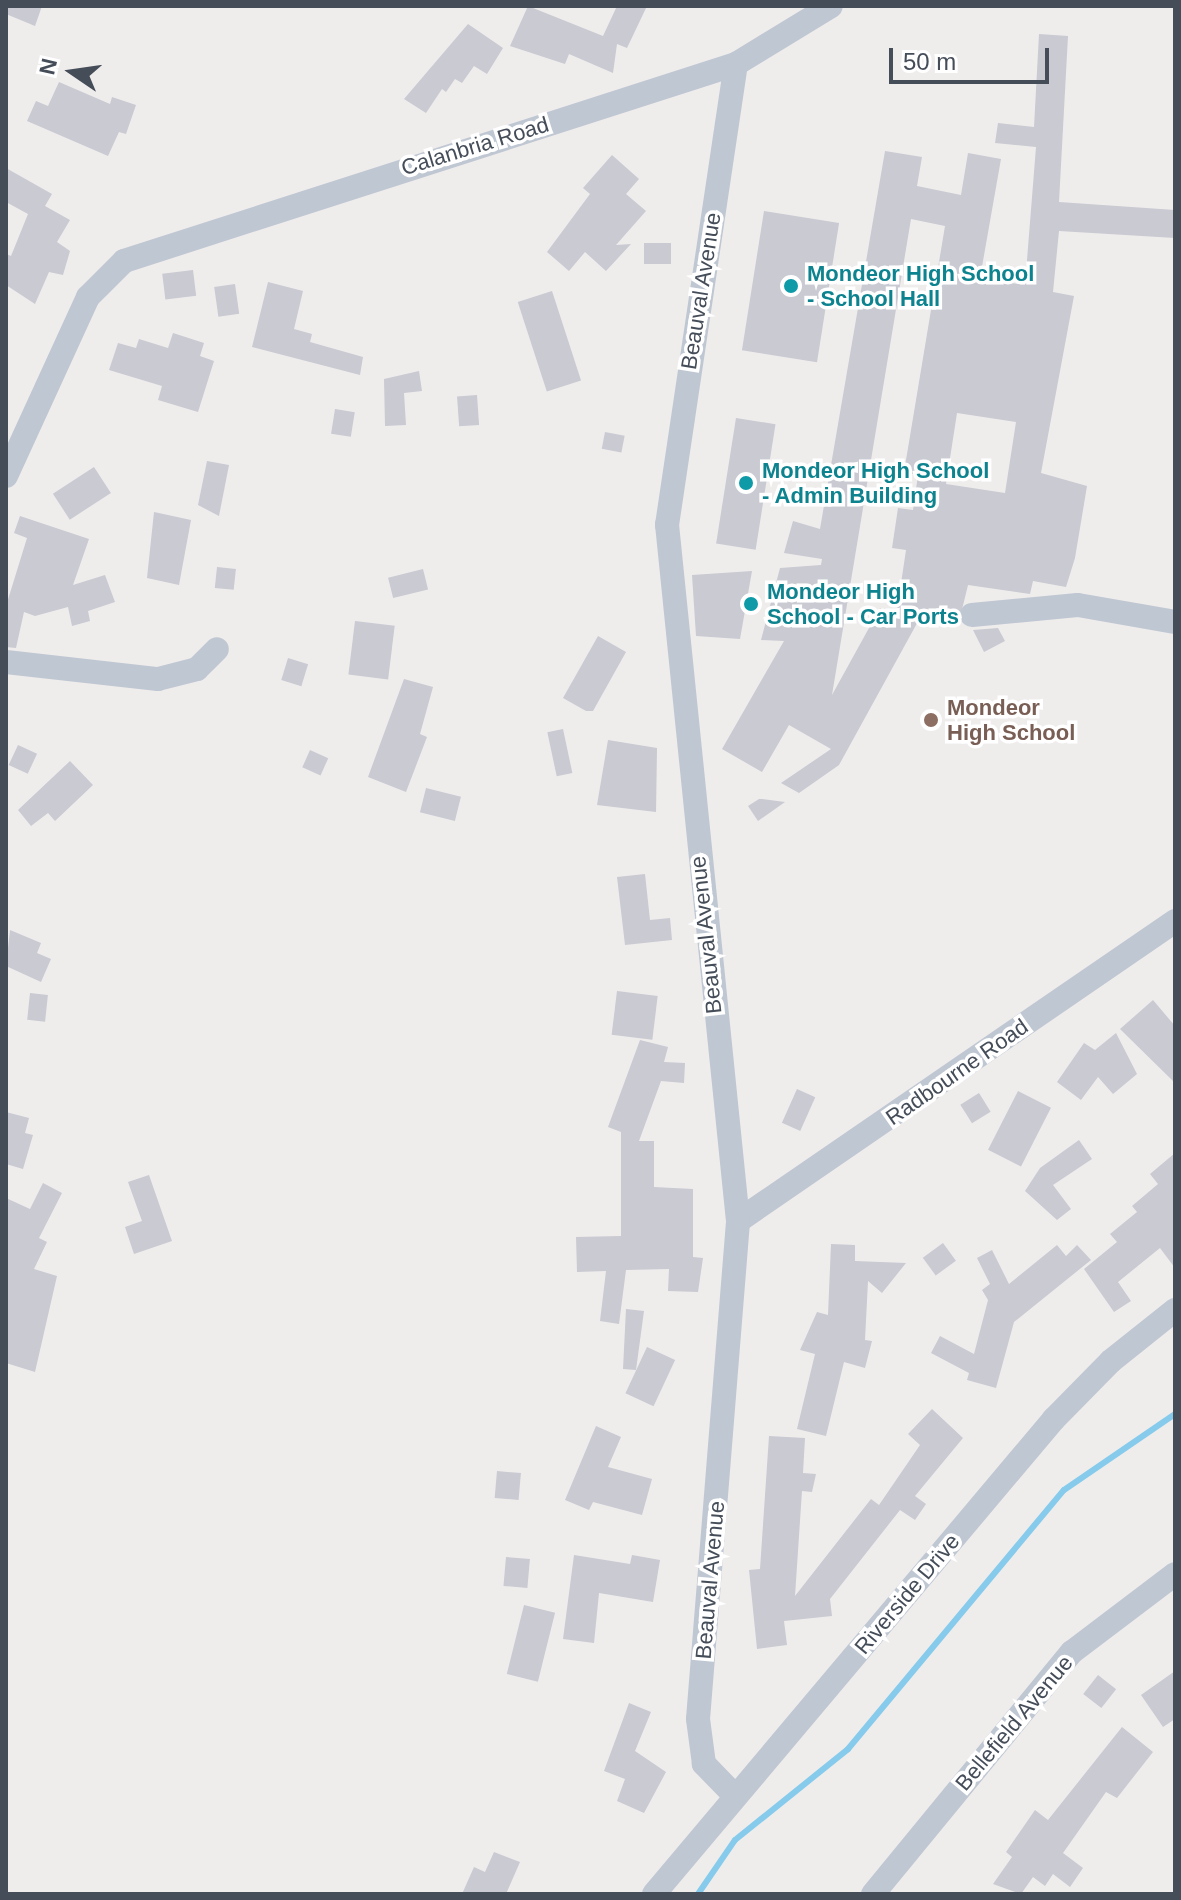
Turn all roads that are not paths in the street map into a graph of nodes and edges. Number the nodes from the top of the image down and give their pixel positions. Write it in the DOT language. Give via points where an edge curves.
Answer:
graph roads {
  1 [pos="831,6"];
  2 [pos="736,64"];
  3 [pos="6,476"];
  4 [pos="972,615"];
  5 [pos="1175,622"];
  6 [pos="217,649"];
  7 [pos="6,662"];
  8 [pos="1175,921"];
  9 [pos="738,1221"];
  10 [pos="1175,1310"];
  11 [pos="1175,1574"];
  12 [pos="735,1796"];
  13 [pos="654,1894"];
  14 [pos="873,1894"];
  1 -- 2 [label="street, Calanbria Road"];
  2 -- 3 [label="street, Calanbria Road" via="173,241 111,269 81,310"];
  2 -- 9 [label="street, Beauval Avenue" via="667,525"];
  4 -- 5 [label="street" via="1078,605"];
  6 -- 7 [label="street" via="197,669 158,679"];
  8 -- 9 [label="street, Radbourne Road"];
  9 -- 12 [label="street, Beauval Avenue" via="698,1719 704,1764"];
  10 -- 12 [label="street, Riverside Drive" via="1111,1361 1054,1419"];
  11 -- 14 [label="street, Bellefield Avenue" via="1072,1652"];
  12 -- 13 [label="street, Riverside Drive"];
}
